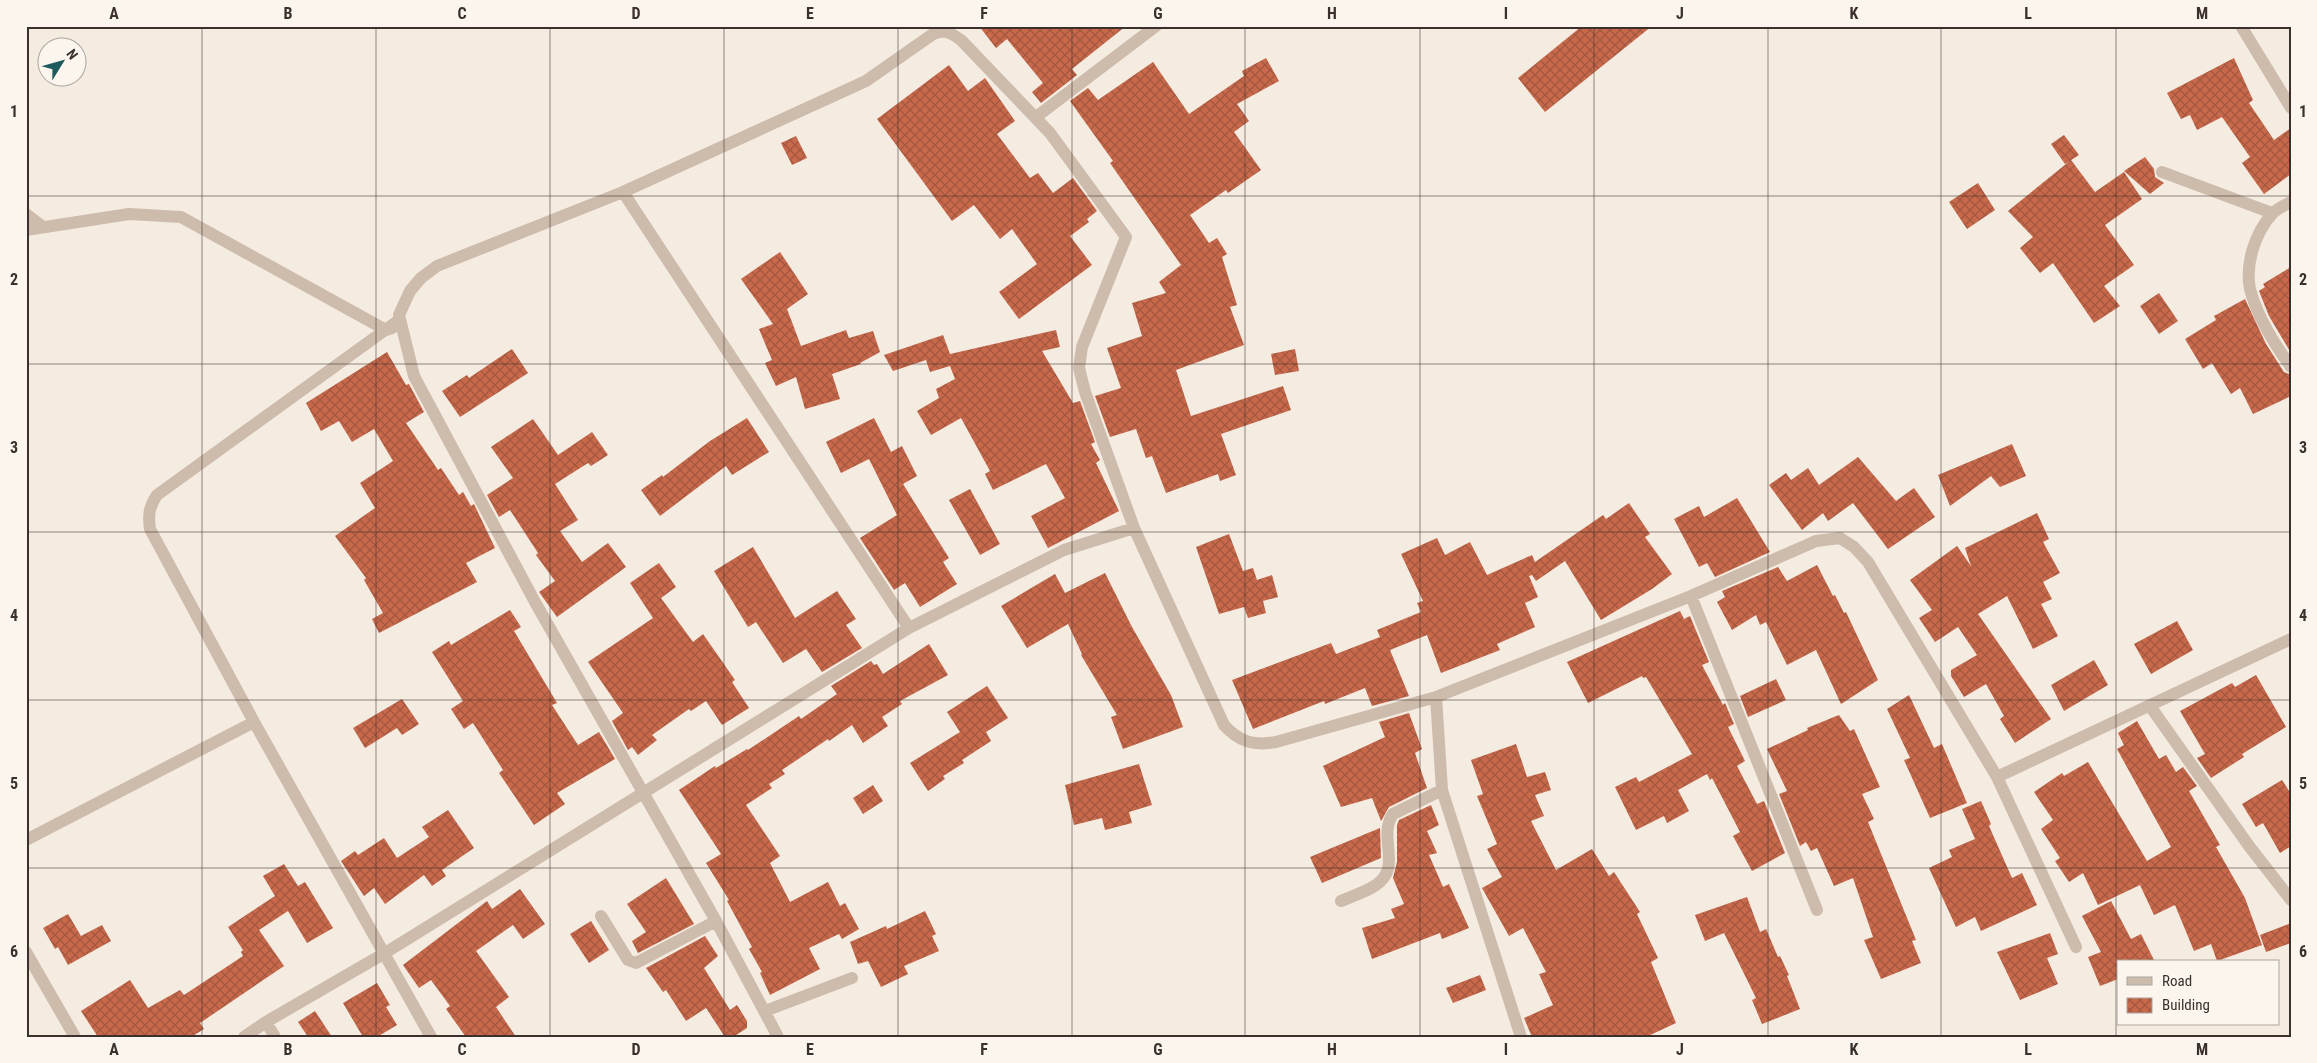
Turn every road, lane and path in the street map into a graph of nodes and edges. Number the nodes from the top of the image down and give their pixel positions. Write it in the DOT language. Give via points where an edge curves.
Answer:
graph roads {
  1 [pos="1156,26"];
  2 [pos="2241,26"];
  3 [pos="2291,108"];
  4 [pos="1036,117"];
  5 [pos="2162,172"];
  6 [pos="623,192"];
  7 [pos="2291,202"];
  8 [pos="26,214"];
  9 [pos="2272,214"];
  10 [pos="43,227"];
  11 [pos="26,230"];
  12 [pos="401,323"];
  13 [pos="386,330"];
  14 [pos="2291,367"];
  15 [pos="1134,528"];
  16 [pos="1691,596"];
  17 [pos="909,628"];
  18 [pos="2291,639"];
  19 [pos="1436,697"];
  20 [pos="2150,706"];
  21 [pos="254,722"];
  22 [pos="1997,777"];
  23 [pos="1442,790"];
  24 [pos="642,791"];
  25 [pos="26,840"];
  26 [pos="2291,900"];
  27 [pos="1341,901"];
  28 [pos="1816,910"];
  29 [pos="600,916"];
  30 [pos="716,921"];
  31 [pos="2076,947"];
  32 [pos="26,952"];
  33 [pos="385,953"];
  34 [pos="852,978"];
  35 [pos="764,1011"];
  36 [pos="266,1022"];
  37 [pos="75,1037"];
  38 [pos="244,1037"];
  39 [pos="275,1037"];
  40 [pos="431,1037"];
  41 [pos="778,1037"];
  42 [pos="1521,1037"];
  1 -- 4 [label="street"];
  2 -- 3 [label="street"];
  4 -- 6 [label="street" via="962,41 943,31 932,34 866,81"];
  4 -- 15 [label="street" via="1126,237 1082,347 1079,368"];
  5 -- 9 [label="street"];
  6 -- 12 [label="street" via="437,266 410,291 401,308"];
  6 -- 17 [label="street"];
  7 -- 9 [label="street"];
  8 -- 10 [label="street"];
  9 -- 14 [label="street" via="2254,242 2250,288 2261,315"];
  10 -- 11 [label="street"];
  10 -- 13 [label="street" via="129,214 181,217"];
  12 -- 13 [label="street"];
  12 -- 24 [label="street" via="414,376 535,602"];
  13 -- 21 [label="street" via="157,495 149,506 150,529"];
  15 -- 17 [label="street" via="1064,550"];
  15 -- 19 [label="street" via="1215,709 1234,736 1259,745 1276,742"];
  16 -- 19 [label="street"];
  16 -- 22 [label="street" via="1816,541 1840,538 1868,562"];
  16 -- 28 [label="street"];
  17 -- 24 [label="street"];
  18 -- 20 [label="street"];
  19 -- 23 [label="street"];
  20 -- 22 [label="street"];
  20 -- 26 [label="street" via="2248,846"];
  21 -- 25 [label="street"];
  21 -- 33 [label="street"];
  22 -- 31 [label="street"];
  23 -- 27 [label="street" via="1393,814 1387,834 1390,865 1385,878"];
  23 -- 42 [label="street"];
  24 -- 30 [label="street"];
  24 -- 33 [label="street"];
  29 -- 30 [label="street" via="633,963"];
  30 -- 35 [label="street"];
  32 -- 37 [label="street"];
  33 -- 36 [label="street"];
  33 -- 40 [label="street"];
  34 -- 35 [label="street"];
  35 -- 41 [label="street"];
  36 -- 38 [label="street"];
  36 -- 39 [label="street"];
}
